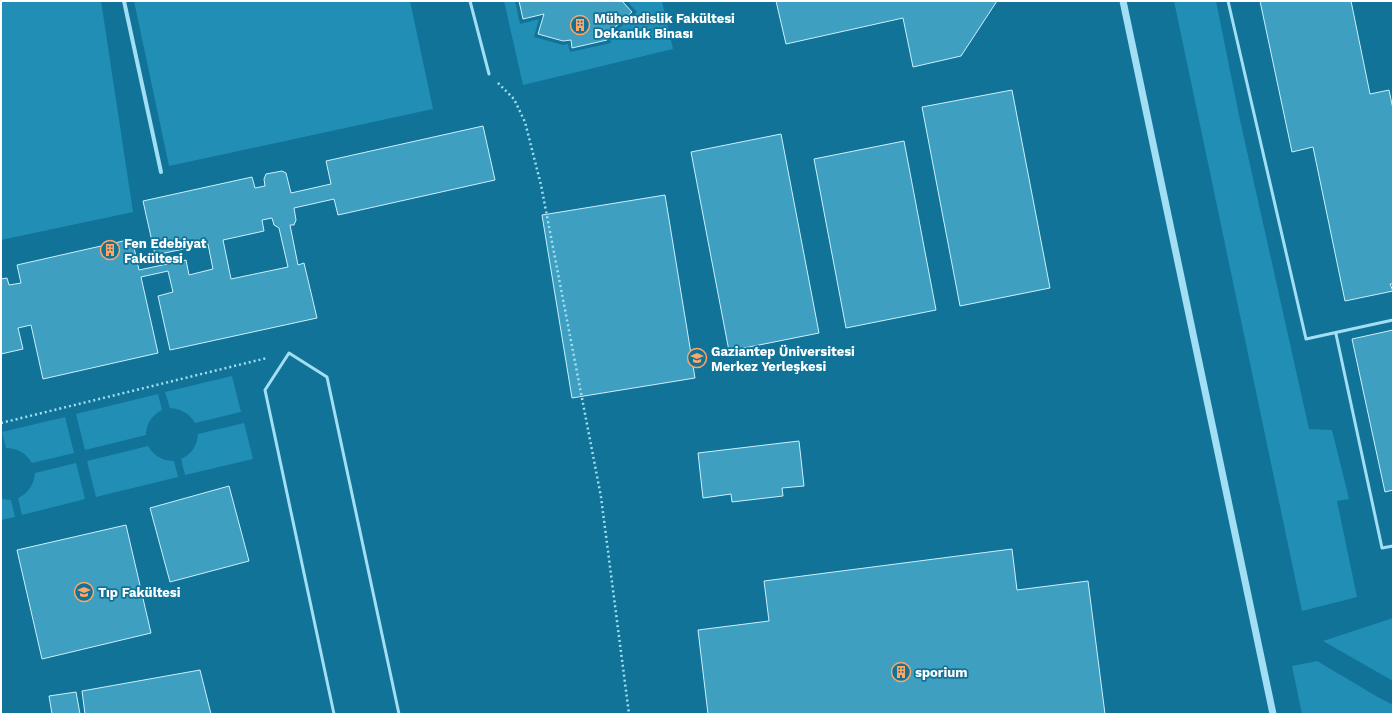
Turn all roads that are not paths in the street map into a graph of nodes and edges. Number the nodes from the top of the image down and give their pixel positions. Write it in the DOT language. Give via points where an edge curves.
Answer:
graph roads {
  1 [pos="124,1"];
  2 [pos="470,1"];
  3 [pos="1123,1"];
  4 [pos="1228,1"];
  5 [pos="488,74"];
  6 [pos="161,172"];
  7 [pos="1393,320"];
  8 [pos="1336,334"];
  9 [pos="1393,546"];
  10 [pos="334,714"];
  11 [pos="399,714"];
  12 [pos="1273,714"];
  1 -- 6 [label="street"];
  2 -- 5 [label="lane"];
  3 -- 12 [label="street"];
  4 -- 8 [label="lane" via="1306,340"];
  7 -- 8 [label="lane"];
  8 -- 9 [label="lane" via="1382,548"];
  10 -- 11 [label="lane" via="265,390 289,353 327,377"];
}
